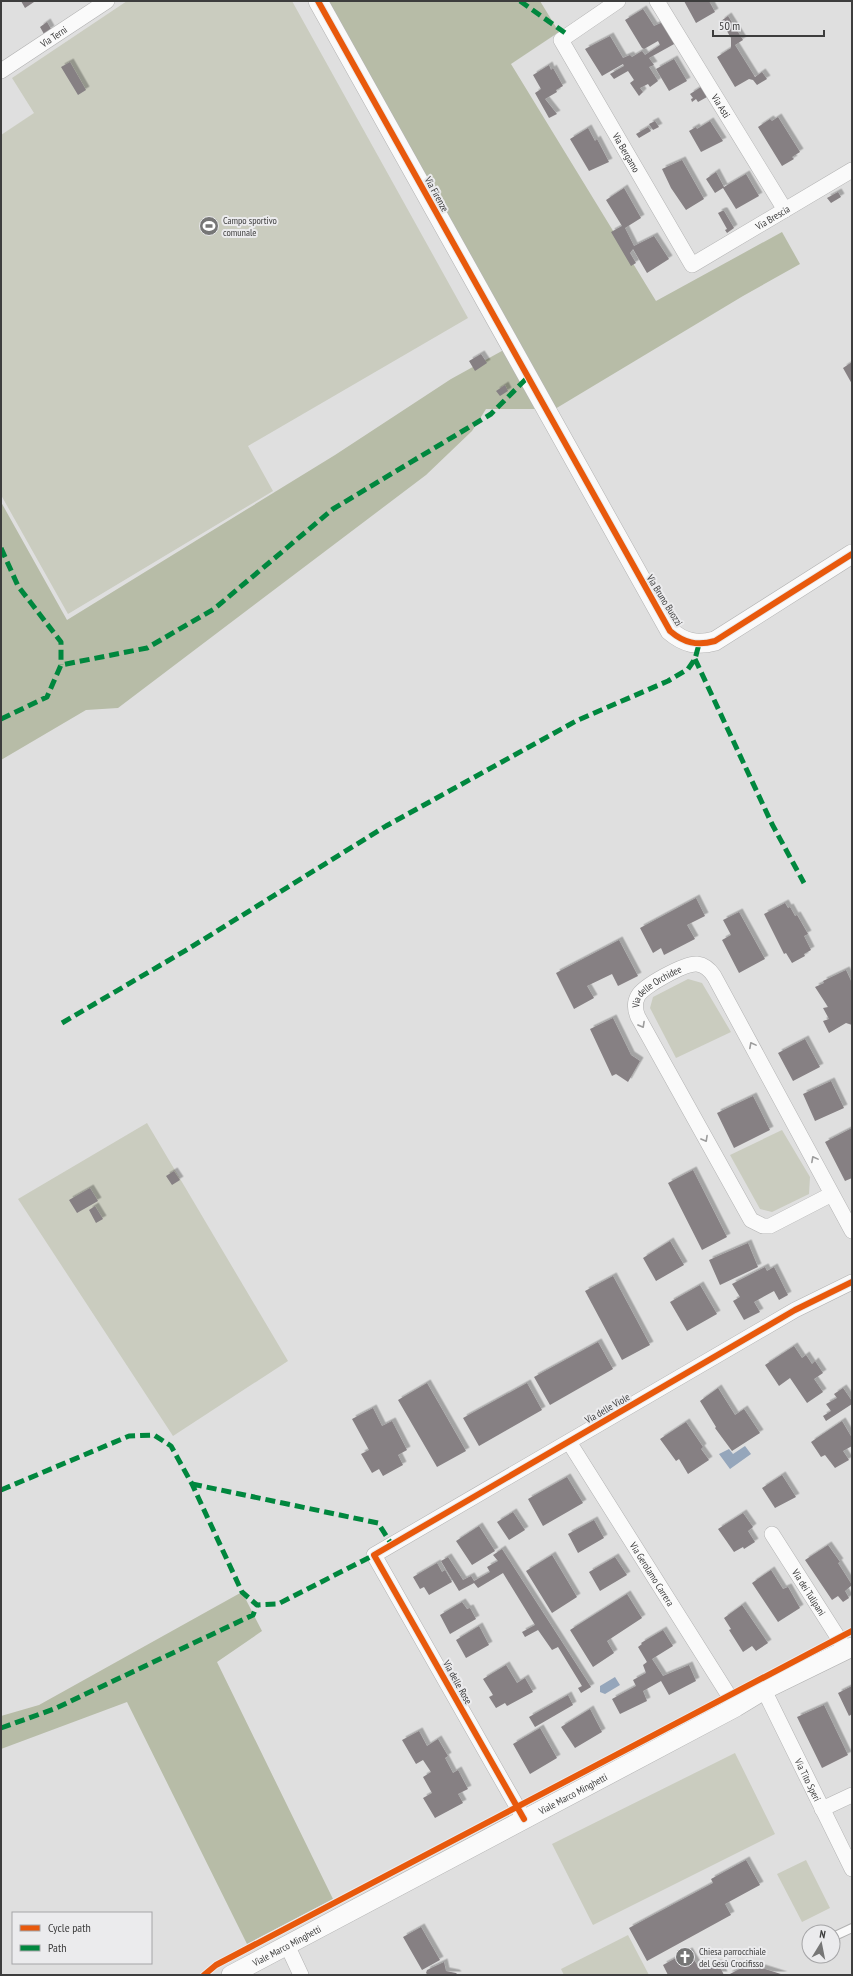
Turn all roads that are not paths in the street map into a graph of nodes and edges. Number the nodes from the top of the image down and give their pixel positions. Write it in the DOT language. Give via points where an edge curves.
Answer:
graph roads {
  1 [pos="107,1"];
  2 [pos="318,1"];
  3 [pos="618,1"];
  4 [pos="657,1"];
  5 [pos="1,71"];
  6 [pos="852,170"];
  7 [pos="785,210"];
  8 [pos="692,265"];
  9 [pos="538,396"];
  10 [pos="852,554"];
  11 [pos="832,1194"];
  12 [pos="852,1231"];
  13 [pos="852,1282"];
  14 [pos="569,1442"];
  15 [pos="772,1534"];
  16 [pos="374,1555"];
  17 [pos="849,1649"];
  18 [pos="764,1690"];
  19 [pos="736,1707"];
  20 [pos="852,1795"];
  21 [pos="822,1809"];
  22 [pos="524,1819"];
  23 [pos="852,1869"];
  24 [pos="852,1928"];
  25 [pos="841,1934"];
  26 [pos="287,1944"];
  27 [pos="231,1975"];
  28 [pos="301,1975"];
  1 -- 5 [label="street, Via Terni"];
  2 -- 9 [label="street, Via Firenze"];
  3 -- 8 [label="street, Via Bergamo" via="561,40"];
  4 -- 7 [label="street, Via Asti"];
  6 -- 7 [label="street, Via Brescia"];
  7 -- 8 [label="street, Via Brescia"];
  9 -- 10 [label="street, Via Bruno Buozzi" via="670,631 683,640 699,644 722,638"];
  11 -- 11 [label="street, Via delle Orchidee, one-way" via="710,970 704,966 690,964 641,991 635,1004 638,1017 751,1220 763,1226 770,1226"];
  11 -- 12 [label="street, Via delle Orchidee"];
  13 -- 14 [label="street, Via delle Viole" via="795,1310"];
  14 -- 16 [label="street, Via delle Viole"];
  14 -- 19 [label="street, Via Gerolamo Carrera"];
  15 -- 17 [label="street, Via dei Tulipani"];
  16 -- 22 [label="street, Via delle Rose"];
  17 -- 18 [label="street, Viale Marco Minghetti"];
  18 -- 19 [label="street, Viale Marco Minghetti"];
  18 -- 21 [label="street, Via Tito Speri"];
  19 -- 22 [label="street, Viale Marco Minghetti"];
  20 -- 21 [label="street"];
  21 -- 23 [label="street, Via Tito Speri"];
  22 -- 26 [label="street, Viale Marco Minghetti"];
  24 -- 25 [label="lane"];
  26 -- 27 [label="street, Viale Marco Minghetti"];
  26 -- 28 [label="street"];
}
